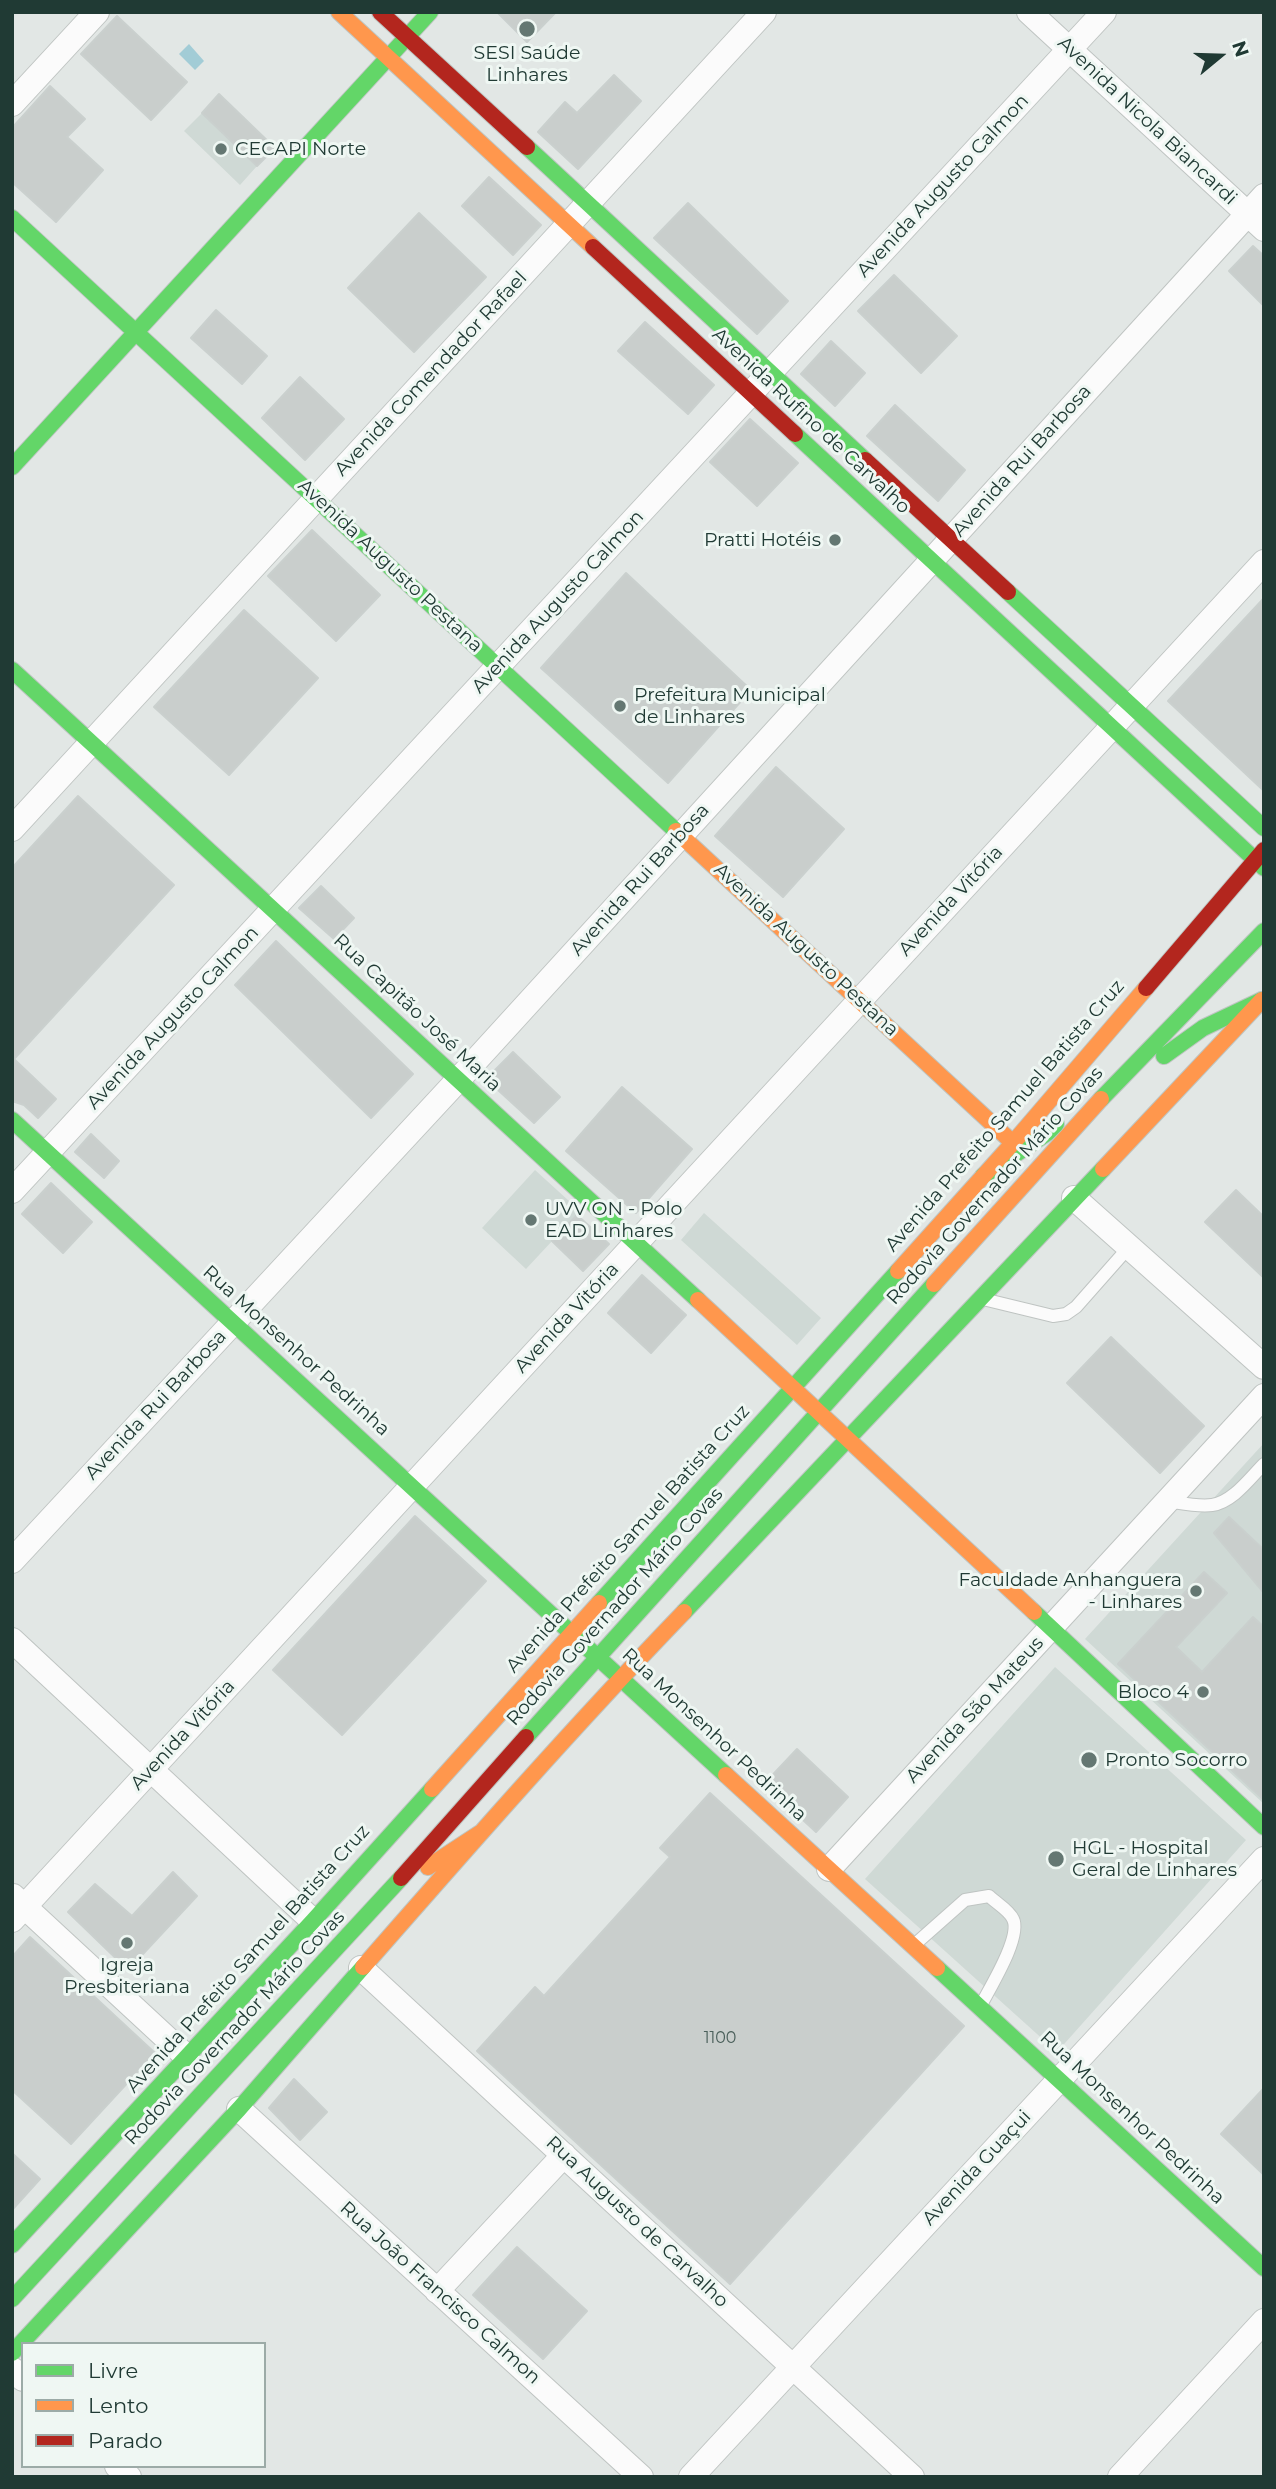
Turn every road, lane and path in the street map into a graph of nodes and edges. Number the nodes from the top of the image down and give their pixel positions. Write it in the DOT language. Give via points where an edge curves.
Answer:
graph roads {
  1 [pos="97,12"];
  2 [pos="339,12"];
  3 [pos="380,12"];
  4 [pos="430,12"];
  5 [pos="764,12"];
  6 [pos="1029,12"];
  7 [pos="1104,12"];
  8 [pos="407,37"];
  9 [pos="1069,49"];
  10 [pos="388,58"];
  11 [pos="12,104"];
  12 [pos="588,204"];
  13 [pos="1258,213"];
  14 [pos="12,218"];
  15 [pos="568,225"];
  16 [pos="137,333"];
  17 [pos="770,372"];
  18 [pos="751,394"];
  19 [pos="12,467"];
  20 [pos="316,498"];
  21 [pos="951,539"];
  22 [pos="931,561"];
  23 [pos="1264,562"];
  24 [pos="499,666"];
  25 [pos="12,670"];
  26 [pos="1130,705"];
  27 [pos="1110,727"];
  28 [pos="92,743"];
  29 [pos="1264,828"];
  30 [pos="12,829"];
  31 [pos="681,835"];
  32 [pos="1261,860"];
  33 [pos="273,909"];
  34 [pos="1264,931"];
  35 [pos="860,999"];
  36 [pos="1263,999"];
  37 [pos="1156,1039"];
  38 [pos="458,1080"];
  39 [pos="1109,1090"];
  40 [pos="12,1120"];
  41 [pos="1013,1143"];
  42 [pos="48,1152"];
  43 [pos="983,1176"];
  44 [pos="12,1191"];
  45 [pos="1074,1198"];
  46 [pos="636,1243"];
  47 [pos="1129,1247"];
  48 [pos="980,1298"];
  49 [pos="233,1322"];
  50 [pos="1264,1367"];
  51 [pos="793,1387"];
  52 [pos="1264,1396"];
  53 [pos="820,1412"];
  54 [pos="849,1439"];
  55 [pos="1264,1464"];
  56 [pos="412,1486"];
  57 [pos="1167,1501"];
  58 [pos="12,1561"];
  59 [pos="1050,1628"];
  60 [pos="572,1632"];
  61 [pos="12,1640"];
  62 [pos="597,1656"];
  63 [pos="621,1678"];
  64 [pos="151,1770"];
  65 [pos="1264,1827"];
  66 [pos="480,1833"];
  67 [pos="1264,1859"];
  68 [pos="829,1869"];
  69 [pos="388,1893"];
  70 [pos="16,1907"];
  71 [pos="313,1921"];
  72 [pos="913,1946"];
  73 [pos="361,1968"];
  74 [pos="980,2008"];
  75 [pos="187,2057"];
  76 [pos="1059,2080"];
  77 [pos="239,2109"];
  78 [pos="564,2155"];
  79 [pos="12,2245"];
  80 [pos="1264,2267"];
  81 [pos="438,2291"];
  82 [pos="12,2299"];
  83 [pos="1264,2321"];
  84 [pos="22,2342"];
  85 [pos="793,2367"];
  86 [pos="641,2477"];
  87 [pos="691,2477"];
  88 [pos="912,2477"];
  89 [pos="1120,2477"];
  1 -- 11 [label="street"];
  2 -- 10 [label="main road, Avenida Rufino de Carvalho"];
  3 -- 8 [label="main road, Avenida Rufino de Carvalho"];
  4 -- 8 [label="main road"];
  5 -- 12 [label="street, Avenida Comendador Rafael"];
  6 -- 9 [label="street, Avenida Nicola Biancardi"];
  7 -- 9 [label="street, Avenida Augusto Calmon"];
  8 -- 10 [label="main road"];
  8 -- 12 [label="main road, Avenida Rufino de Carvalho"];
  9 -- 13 [label="street, Avenida Nicola Biancardi"];
  9 -- 17 [label="street, Avenida Augusto Calmon"];
  10 -- 15 [label="main road, Avenida Rufino de Carvalho"];
  10 -- 16 [label="main road"];
  12 -- 15 [label="street, Avenida Comendador Rafael"];
  12 -- 17 [label="main road, Avenida Rufino de Carvalho"];
  13 -- 21 [label="street, Avenida Rui Barbosa"];
  14 -- 16 [label="main road, Avenida Augusto Pestana"];
  15 -- 18 [label="main road, Avenida Rufino de Carvalho"];
  15 -- 20 [label="street, Avenida Comendador Rafael"];
  16 -- 19 [label="main road"];
  16 -- 20 [label="main road, Avenida Augusto Pestana"];
  17 -- 18 [label="street, Avenida Augusto Calmon"];
  17 -- 21 [label="main road, Avenida Rufino de Carvalho"];
  18 -- 22 [label="main road, Avenida Rufino de Carvalho"];
  18 -- 24 [label="street, Avenida Augusto Calmon"];
  20 -- 24 [label="main road, Avenida Augusto Pestana"];
  20 -- 28 [label="street, Avenida Comendador Rafael"];
  21 -- 22 [label="street, Avenida Rui Barbosa"];
  21 -- 26 [label="main road, Avenida Rufino de Carvalho"];
  22 -- 27 [label="main road, Avenida Rufino de Carvalho"];
  22 -- 31 [label="street, Avenida Rui Barbosa"];
  23 -- 26 [label="street, Avenida Vitória"];
  24 -- 31 [label="main road, Avenida Augusto Pestana"];
  24 -- 33 [label="street, Avenida Augusto Calmon"];
  25 -- 28 [label="main road, Rua Capitão José Maria"];
  26 -- 27 [label="street, Avenida Vitória"];
  26 -- 29 [label="main road, Avenida Rufino de Carvalho"];
  27 -- 32 [label="main road, Avenida Rufino de Carvalho"];
  27 -- 35 [label="street, Avenida Vitória"];
  28 -- 30 [label="street, Avenida Comendador Rafael"];
  28 -- 33 [label="main road, Rua Capitão José Maria"];
  31 -- 35 [label="main road, Avenida Augusto Pestana"];
  31 -- 38 [label="street, Avenida Rui Barbosa"];
  32 -- 41 [label="main road, Avenida Prefeito Samuel Batista Cruz"];
  33 -- 38 [label="main road, Rua Capitão José Maria"];
  33 -- 42 [label="street, Avenida Augusto Calmon"];
  34 -- 37 [label="main road, Rodovia Governador Mário Covas"];
  35 -- 41 [label="main road, Avenida Augusto Pestana"];
  35 -- 46 [label="street, Avenida Vitória"];
  36 -- 39 [label="main road" via="1203,1028"];
  36 -- 45 [label="main road"];
  37 -- 39 [label="main road, Rodovia Governador Mário Covas"];
  37 -- 43 [label="main road" via="1098,1080 1047,1133"];
  38 -- 46 [label="main road, Rua Capitão José Maria"];
  38 -- 49 [label="street, Avenida Rui Barbosa"];
  39 -- 53 [label="main road, Rodovia Governador Mário Covas"];
  40 -- 42 [label="main road, Rua Monsenhor Pedrinha"];
  41 -- 43 [label="main road, Avenida Prefeito Samuel Batista Cruz"];
  42 -- 44 [label="street, Avenida Augusto Calmon"];
  42 -- 49 [label="main road, Rua Monsenhor Pedrinha"];
  43 -- 51 [label="main road, Avenida Prefeito Samuel Batista Cruz"];
  45 -- 47 [label="street"];
  45 -- 48 [label="main road"];
  46 -- 51 [label="main road, Rua Capitão José Maria"];
  46 -- 56 [label="street, Avenida Vitória"];
  47 -- 48 [label="lane" via="1066,1314 1054,1316"];
  47 -- 50 [label="street"];
  48 -- 54 [label="main road"];
  49 -- 56 [label="main road, Rua Monsenhor Pedrinha"];
  49 -- 58 [label="street, Avenida Rui Barbosa"];
  51 -- 53 [label="main road, Rua Capitão José Maria"];
  51 -- 60 [label="main road, Avenida Prefeito Samuel Batista Cruz"];
  52 -- 57 [label="street, Avenida São Mateus"];
  53 -- 54 [label="main road, Rua Capitão José Maria"];
  53 -- 62 [label="main road, Rodovia Governador Mário Covas"];
  54 -- 59 [label="main road"];
  54 -- 63 [label="main road"];
  55 -- 57 [label="lane" via="1223,1502"];
  56 -- 60 [label="main road, Rua Monsenhor Pedrinha"];
  56 -- 64 [label="street, Avenida Vitória"];
  57 -- 59 [label="street, Avenida São Mateus"];
  59 -- 65 [label="main road"];
  59 -- 68 [label="street, Avenida São Mateus"];
  60 -- 62 [label="main road, Rua Monsenhor Pedrinha"];
  60 -- 71 [label="main road, Avenida Prefeito Samuel Batista Cruz"];
  61 -- 64 [label="street"];
  62 -- 63 [label="main road, Rua Monsenhor Pedrinha"];
  62 -- 69 [label="main road, Rodovia Governador Mário Covas"];
  63 -- 66 [label="main road"];
  63 -- 68 [label="main road, Rua Monsenhor Pedrinha"];
  64 -- 70 [label="street, Avenida Vitória"];
  64 -- 71 [label="street"];
  66 -- 69 [label="main road"];
  66 -- 73 [label="main road"];
  67 -- 76 [label="street, Avenida Guaçui"];
  68 -- 72 [label="main road, Rua Monsenhor Pedrinha"];
  69 -- 82 [label="main road, Rodovia Governador Mário Covas"];
  70 -- 75 [label="street"];
  71 -- 75 [label="main road, Avenida Prefeito Samuel Batista Cruz"];
  72 -- 74 [label="main road, Rua Monsenhor Pedrinha"];
  72 -- 74 [label="lane" via="965,1900 976,1896 989,1896 1012,1917 1014,1939"];
  73 -- 77 [label="main road"];
  73 -- 78 [label="street, Rua Augusto de Carvalho"];
  74 -- 76 [label="main road, Rua Monsenhor Pedrinha"];
  75 -- 79 [label="main road, Avenida Prefeito Samuel Batista Cruz"];
  76 -- 80 [label="main road, Rua Monsenhor Pedrinha"];
  76 -- 85 [label="street, Avenida Guaçui"];
  77 -- 81 [label="street, Rua João Francisco Calmon"];
  77 -- 84 [label="main road"];
  78 -- 81 [label="street"];
  78 -- 85 [label="street, Rua Augusto de Carvalho"];
  81 -- 86 [label="street, Rua João Francisco Calmon"];
  83 -- 89 [label="street"];
  85 -- 87 [label="street, Avenida Guaçui"];
  85 -- 88 [label="street, Rua Augusto de Carvalho"];
}
